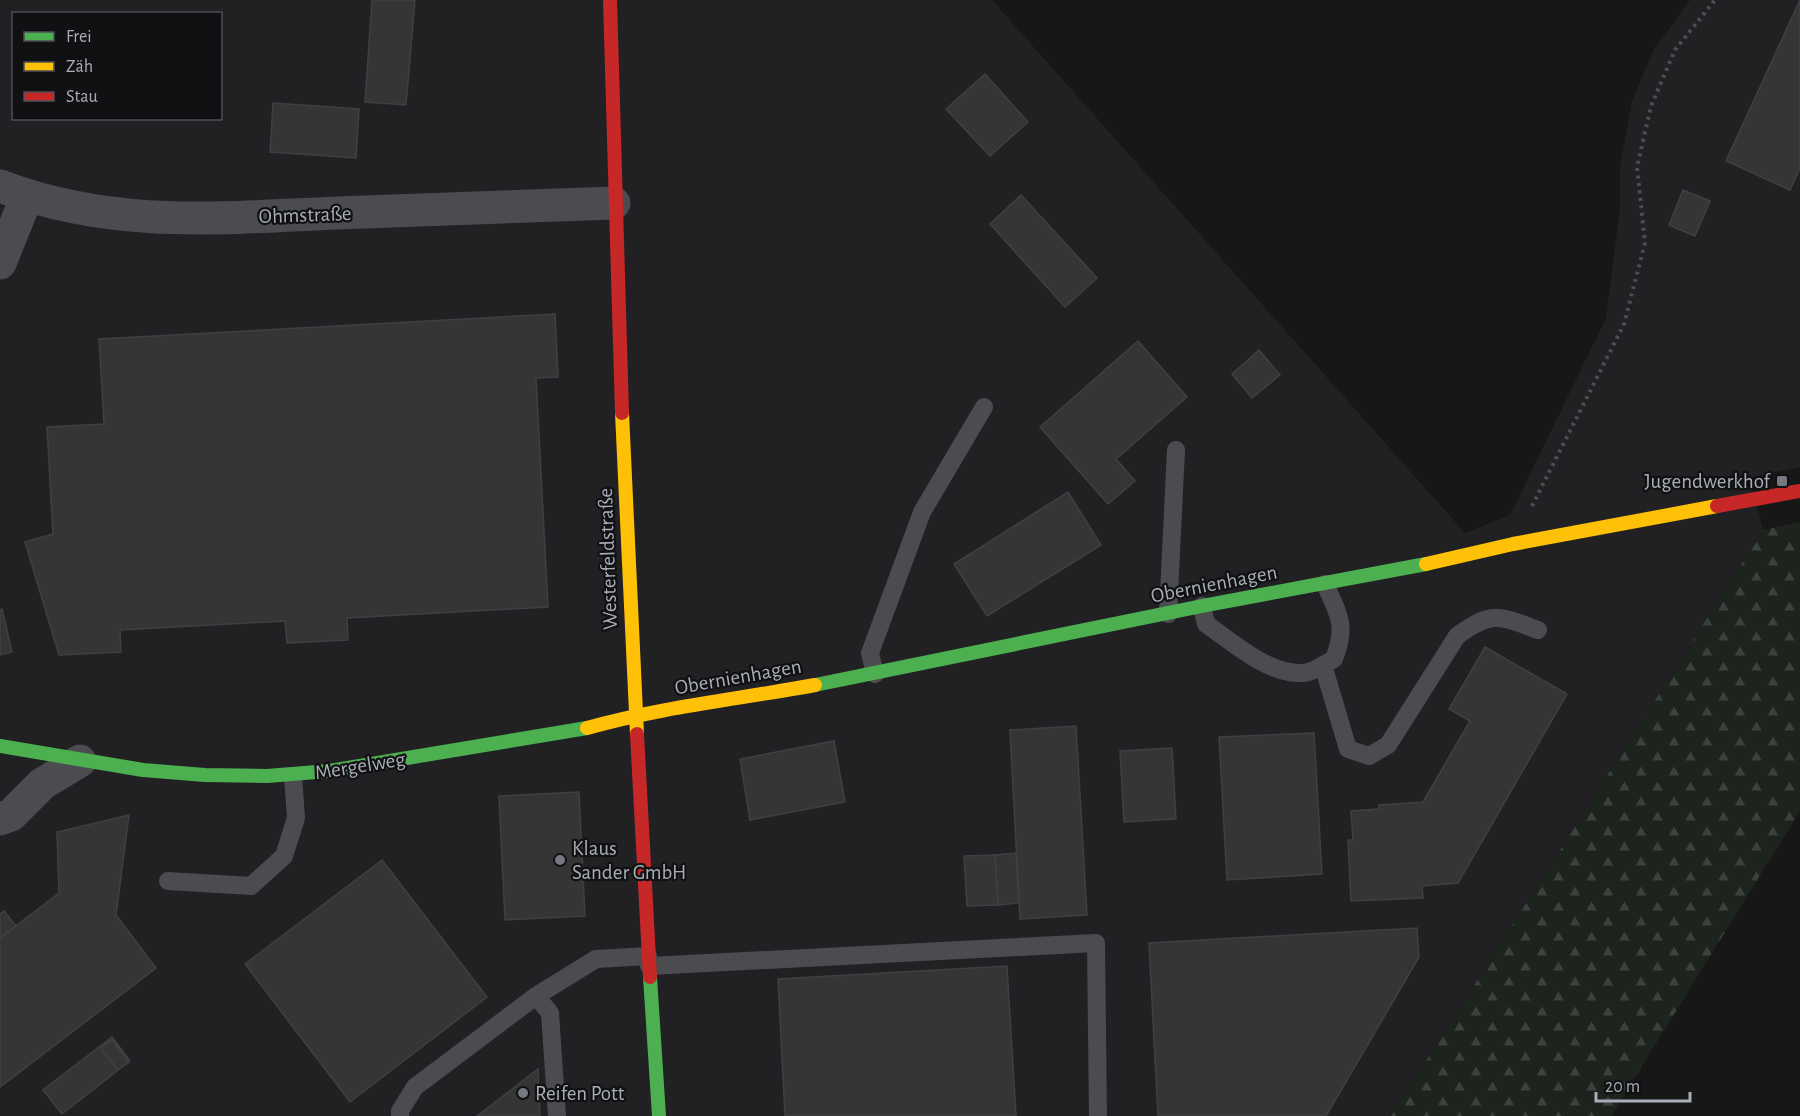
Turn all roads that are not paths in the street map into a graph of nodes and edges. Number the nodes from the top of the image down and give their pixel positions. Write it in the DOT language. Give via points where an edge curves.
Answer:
graph roads {
  1 [pos="610,0"];
  2 [pos="13,191"];
  3 [pos="614,203"];
  4 [pos="0,263"];
  5 [pos="984,407"];
  6 [pos="1176,450"];
  7 [pos="1800,491"];
  8 [pos="1325,584"];
  9 [pos="1202,606"];
  10 [pos="1168,614"];
  11 [pos="1538,630"];
  12 [pos="1323,664"];
  13 [pos="875,674"];
  14 [pos="636,714"];
  15 [pos="0,746"];
  16 [pos="80,761"];
  17 [pos="293,776"];
  18 [pos="0,819"];
  19 [pos="168,881"];
  20 [pos="649,961"];
  21 [pos="536,996"];
  22 [pos="400,1116"];
  23 [pos="557,1116"];
  24 [pos="659,1116"];
  25 [pos="1098,1116"];
  1 -- 3 [label="street, Westerfeldstraße"];
  2 -- 3 [label="street, Ohmstraße" via="109,215 188,219"];
  2 -- 4 [label="street"];
  3 -- 14 [label="street, Westerfeldstraße"];
  5 -- 13 [label="lane" via="922,512 870,653"];
  6 -- 10 [label="lane"];
  7 -- 8 [label="street, Obernienhagen" via="1513,544"];
  8 -- 9 [label="street, Obernienhagen"];
  8 -- 12 [label="lane" via="1342,621 1341,641 1334,659"];
  9 -- 10 [label="street, Obernienhagen"];
  9 -- 12 [label="lane" via="1206,624 1259,660 1283,670 1306,673"];
  10 -- 13 [label="street, Obernienhagen"];
  11 -- 12 [label="lane" via="1500,616 1473,624 1457,636 1388,745 1369,756 1348,749"];
  13 -- 14 [label="street, Obernienhagen"];
  14 -- 17 [label="street, Mergelweg" via="575,730"];
  14 -- 20 [label="street, Westerfeldstraße"];
  15 -- 16 [label="street, Mergelweg"];
  16 -- 17 [label="street, Mergelweg" via="213,775"];
  16 -- 18 [label="street" via="42,784 11,815"];
  17 -- 19 [label="lane" via="296,818 284,856 251,885"];
  20 -- 21 [label="lane" via="596,959"];
  20 -- 24 [label="street, Westerfeldstraße"];
  20 -- 25 [label="lane" via="1096,943"];
  21 -- 22 [label="lane" via="415,1087"];
  21 -- 23 [label="lane" via="550,1013"];
}
